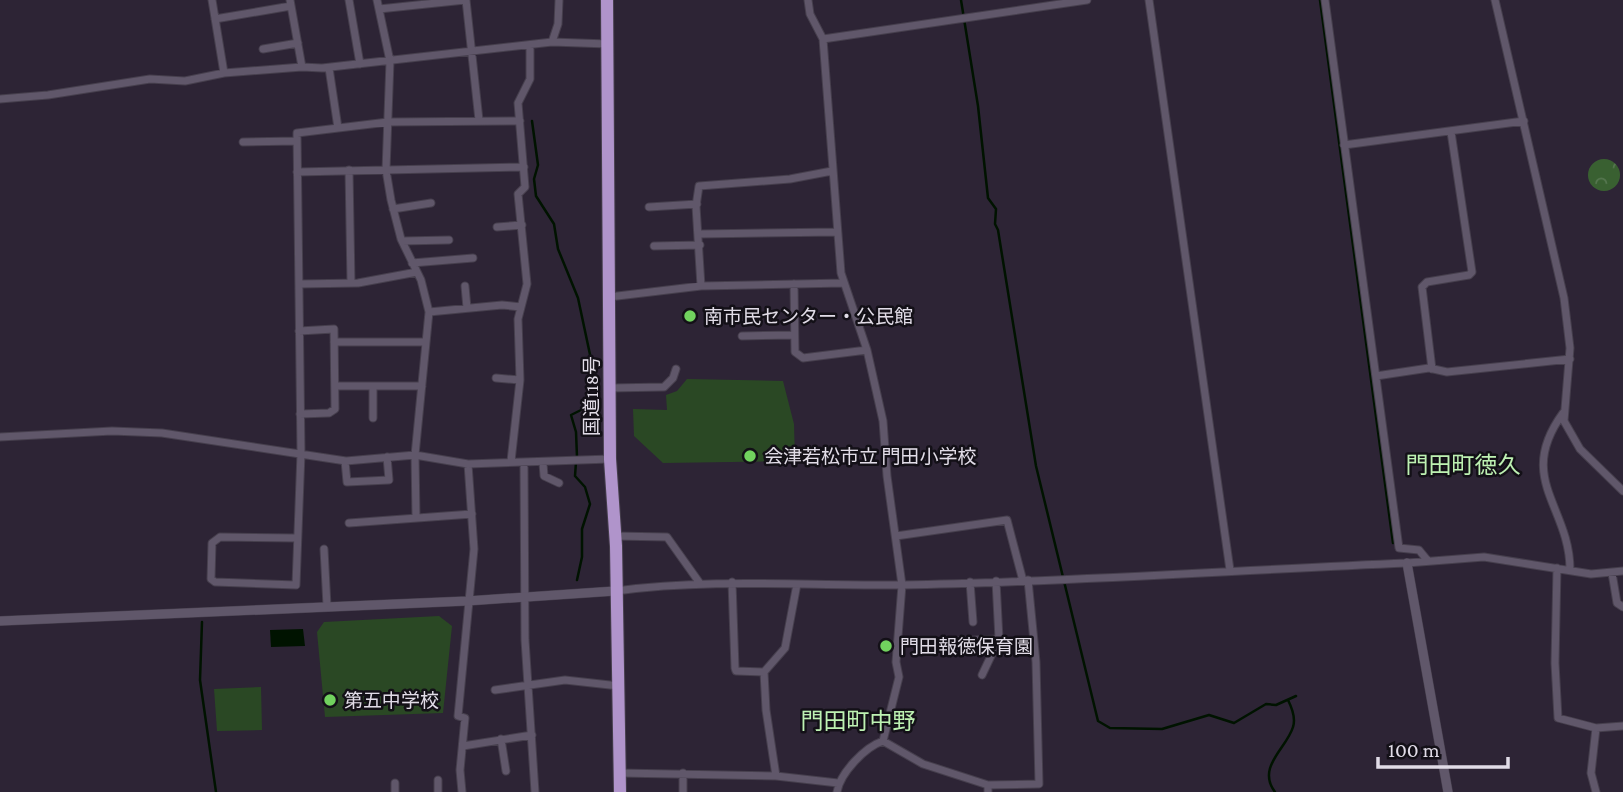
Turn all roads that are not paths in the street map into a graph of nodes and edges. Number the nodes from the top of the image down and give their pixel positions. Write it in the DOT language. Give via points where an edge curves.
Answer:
graph roads {
  1 [pos="212,0"];
  2 [pos="349,0"];
  3 [pos="377,0"];
  4 [pos="466,0"];
  5 [pos="559,0"];
  6 [pos="607,0"];
  7 [pos="808,0"];
  8 [pos="1087,0"];
  9 [pos="1149,0"];
  10 [pos="1325,0"];
  11 [pos="1495,0"];
  12 [pos="291,3"];
  13 [pos="379,9"];
  14 [pos="215,19"];
  15 [pos="823,39"];
  16 [pos="552,42"];
  17 [pos="298,43"];
  18 [pos="608,44"];
  19 [pos="530,45"];
  20 [pos="262,49"];
  21 [pos="473,52"];
  22 [pos="390,61"];
  23 [pos="360,64"];
  24 [pos="302,67"];
  25 [pos="329,68"];
  26 [pos="224,73"];
  27 [pos="0,99"];
  28 [pos="479,120"];
  29 [pos="520,121"];
  30 [pos="1524,121"];
  31 [pos="388,122"];
  32 [pos="338,128"];
  33 [pos="1451,132"];
  34 [pos="297,141"];
  35 [pos="243,142"];
  36 [pos="1344,145"];
  37 [pos="524,167"];
  38 [pos="349,170"];
  39 [pos="386,170"];
  40 [pos="832,171"];
  41 [pos="297,172"];
  42 [pos="430,203"];
  43 [pos="697,204"];
  44 [pos="649,207"];
  45 [pos="393,209"];
  46 [pos="522,225"];
  47 [pos="497,227"];
  48 [pos="837,232"];
  49 [pos="700,234"];
  50 [pos="449,240"];
  51 [pos="402,241"];
  52 [pos="700,245"];
  53 [pos="654,246"];
  54 [pos="473,258"];
  55 [pos="412,263"];
  56 [pos="417,272"];
  57 [pos="351,283"];
  58 [pos="843,283"];
  59 [pos="299,284"];
  60 [pos="794,284"];
  61 [pos="465,286"];
  62 [pos="701,286"];
  63 [pos="609,297"];
  64 [pos="521,307"];
  65 [pos="467,308"];
  66 [pos="429,312"];
  67 [pos="299,331"];
  68 [pos="794,335"];
  69 [pos="742,336"];
  70 [pos="334,342"];
  71 [pos="426,342"];
  72 [pos="867,350"];
  73 [pos="1570,359"];
  74 [pos="676,369"];
  75 [pos="1432,369"];
  76 [pos="1376,376"];
  77 [pos="496,378"];
  78 [pos="520,380"];
  79 [pos="335,386"];
  80 [pos="373,386"];
  81 [pos="422,386"];
  82 [pos="610,387"];
  83 [pos="1563,413"];
  84 [pos="300,414"];
  85 [pos="373,418"];
  86 [pos="0,437"];
  87 [pos="301,453"];
  88 [pos="415,454"];
  89 [pos="387,457"];
  90 [pos="610,459"];
  91 [pos="345,461"];
  92 [pos="510,461"];
  93 [pos="543,463"];
  94 [pos="468,464"];
  95 [pos="524,464"];
  96 [pos="559,483"];
  97 [pos="1623,491"];
  98 [pos="472,514"];
  99 [pos="416,517"];
  100 [pos="349,523"];
  101 [pos="615,536"];
  102 [pos="896,536"];
  103 [pos="296,538"];
  104 [pos="324,549"];
  105 [pos="1428,561"];
  106 [pos="1407,563"];
  107 [pos="1557,568"];
  108 [pos="1230,570"];
  109 [pos="1570,570"];
  110 [pos="1623,571"];
  111 [pos="1612,573"];
  112 [pos="1026,580"];
  113 [pos="996,581"];
  114 [pos="699,582"];
  115 [pos="732,582"];
  116 [pos="970,582"];
  117 [pos="797,584"];
  118 [pos="902,585"];
  119 [pos="615,591"];
  120 [pos="525,597"];
  121 [pos="467,601"];
  122 [pos="327,606"];
  123 [pos="1623,607"];
  124 [pos="0,621"];
  125 [pos="973,622"];
  126 [pos="999,639"];
  127 [pos="953,641"];
  128 [pos="764,672"];
  129 [pos="982,675"];
  130 [pos="530,684"];
  131 [pos="619,686"];
  132 [pos="495,690"];
  133 [pos="1623,726"];
  134 [pos="1596,728"];
  135 [pos="532,734"];
  136 [pos="501,739"];
  137 [pos="883,741"];
  138 [pos="463,746"];
  139 [pos="506,771"];
  140 [pos="620,772"];
  141 [pos="683,773"];
  142 [pos="776,776"];
  143 [pos="438,780"];
  144 [pos="395,783"];
  145 [pos="838,783"];
  146 [pos="988,789"];
  147 [pos="395,792"];
  148 [pos="438,792"];
  149 [pos="462,792"];
  150 [pos="535,792"];
  151 [pos="620,792"];
  152 [pos="683,792"];
  153 [pos="837,792"];
  154 [pos="1448,792"];
  155 [pos="1596,792"];
  1 -- 14 [label="street"];
  2 -- 23 [label="street"];
  3 -- 13 [label="street"];
  4 -- 13 [label="street"];
  4 -- 21 [label="street"];
  5 -- 16 [label="street"];
  6 -- 18 [label="highway, 国道118号"];
  7 -- 15 [label="street" via="810,15"];
  8 -- 15 [label="street"];
  9 -- 108 [label="street"];
  10 -- 36 [label="street"];
  11 -- 30 [label="street"];
  12 -- 14 [label="street"];
  12 -- 17 [label="street"];
  13 -- 22 [label="street"];
  14 -- 26 [label="street"];
  15 -- 40 [label="street"];
  16 -- 18 [label="street"];
  16 -- 19 [label="street"];
  17 -- 20 [label="street"];
  17 -- 24 [label="street"];
  18 -- 63 [label="highway, 国道118号"];
  19 -- 21 [label="street"];
  19 -- 29 [label="street" via="530,79 517,103"];
  21 -- 22 [label="street"];
  21 -- 28 [label="street"];
  22 -- 23 [label="street"];
  22 -- 31 [label="street"];
  23 -- 25 [label="street"];
  24 -- 25 [label="street"];
  24 -- 26 [label="street"];
  25 -- 32 [label="street"];
  26 -- 27 [label="street"];
  28 -- 29 [label="street"];
  28 -- 31 [label="street"];
  29 -- 37 [label="street"];
  30 -- 33 [label="street"];
  30 -- 73 [label="street" via="1564,298"];
  31 -- 32 [label="street"];
  31 -- 39 [label="street"];
  32 -- 34 [label="street" via="298,133"];
  33 -- 36 [label="street"];
  33 -- 75 [label="street" via="1472,272 1422,287"];
  34 -- 35 [label="street"];
  34 -- 41 [label="street"];
  36 -- 76 [label="street"];
  37 -- 39 [label="street"];
  37 -- 46 [label="street" via="525,187 518,194"];
  38 -- 39 [label="street"];
  38 -- 41 [label="street"];
  38 -- 57 [label="street"];
  39 -- 45 [label="street"];
  40 -- 43 [label="street" via="699,186"];
  40 -- 48 [label="street"];
  41 -- 59 [label="street"];
  42 -- 45 [label="street"];
  43 -- 44 [label="street"];
  43 -- 49 [label="street"];
  45 -- 51 [label="street"];
  46 -- 47 [label="street"];
  46 -- 64 [label="street" via="527,284"];
  48 -- 49 [label="street"];
  48 -- 58 [label="street"];
  49 -- 52 [label="street"];
  50 -- 51 [label="street"];
  51 -- 55 [label="street"];
  52 -- 53 [label="street"];
  52 -- 62 [label="street"];
  54 -- 55 [label="street"];
  55 -- 56 [label="street"];
  56 -- 57 [label="street"];
  56 -- 66 [label="street"];
  57 -- 59 [label="street"];
  58 -- 60 [label="street"];
  58 -- 72 [label="street"];
  59 -- 67 [label="street"];
  60 -- 62 [label="street"];
  60 -- 68 [label="street"];
  61 -- 65 [label="street"];
  62 -- 63 [label="street"];
  63 -- 82 [label="highway, 国道118号"];
  64 -- 65 [label="street"];
  64 -- 78 [label="street"];
  65 -- 66 [label="street"];
  66 -- 71 [label="street"];
  67 -- 70 [label="street" via="334,329"];
  67 -- 84 [label="street"];
  68 -- 69 [label="street"];
  68 -- 72 [label="street" via="794,352 803,358"];
  70 -- 71 [label="street"];
  70 -- 79 [label="street"];
  71 -- 81 [label="street"];
  72 -- 102 [label="street" via="883,421"];
  73 -- 75 [label="street" via="1447,372"];
  73 -- 83 [label="street"];
  74 -- 82 [label="street" via="664,387"];
  75 -- 76 [label="street"];
  76 -- 105 [label="street" via="1399,548 1419,550"];
  77 -- 78 [label="street"];
  78 -- 92 [label="street"];
  79 -- 80 [label="street"];
  79 -- 84 [label="street" via="334,412"];
  80 -- 81 [label="street"];
  80 -- 85 [label="street"];
  81 -- 88 [label="street"];
  82 -- 90 [label="highway, 国道118号"];
  83 -- 97 [label="street" via="1580,449"];
  83 -- 109 [label="street" via="1547,443 1543,475 1567,545"];
  84 -- 87 [label="street"];
  86 -- 87 [label="street" via="162,433"];
  87 -- 91 [label="street"];
  87 -- 103 [label="street"];
  88 -- 89 [label="street"];
  88 -- 94 [label="street"];
  88 -- 99 [label="street"];
  89 -- 91 [label="street"];
  89 -- 91 [label="street" via="388,480 347,482"];
  90 -- 93 [label="street"];
  90 -- 101 [label="highway, 国道118号"];
  92 -- 94 [label="street"];
  92 -- 95 [label="street"];
  93 -- 95 [label="street"];
  93 -- 96 [label="street" via="544,476"];
  94 -- 98 [label="street"];
  95 -- 120 [label="street"];
  98 -- 99 [label="street"];
  98 -- 121 [label="street" via="474,549"];
  99 -- 100 [label="street"];
  101 -- 114 [label="street" via="667,537"];
  101 -- 119 [label="highway, 国道118号"];
  102 -- 112 [label="street" via="1007,520"];
  102 -- 118 [label="street"];
  103 -- 103 [label="street" via="296,585 211,579 212,543 220,537"];
  104 -- 122 [label="street"];
  105 -- 106 [label="street"];
  105 -- 107 [label="street" via="1484,556"];
  106 -- 108 [label="street"];
  106 -- 154 [label="street"];
  107 -- 109 [label="street"];
  107 -- 134 [label="street" via="1558,718"];
  108 -- 112 [label="street"];
  109 -- 111 [label="street"];
  110 -- 111 [label="street"];
  111 -- 123 [label="street" via="1618,603"];
  112 -- 113 [label="street"];
  112 -- 146 [label="street" via="1036,662 1039,784"];
  113 -- 116 [label="street"];
  113 -- 126 [label="street"];
  114 -- 115 [label="street"];
  114 -- 119 [label="street"];
  115 -- 117 [label="street"];
  115 -- 128 [label="street" via="736,671"];
  116 -- 118 [label="street"];
  116 -- 125 [label="street"];
  117 -- 118 [label="street"];
  117 -- 128 [label="street" via="785,648"];
  118 -- 137 [label="street" via="899,677"];
  119 -- 120 [label="street"];
  119 -- 131 [label="highway, 国道118号"];
  120 -- 121 [label="street"];
  120 -- 130 [label="street"];
  121 -- 122 [label="street"];
  121 -- 138 [label="street" via="457,716 465,718"];
  122 -- 124 [label="street"];
  126 -- 127 [label="street"];
  126 -- 129 [label="street"];
  128 -- 142 [label="street"];
  130 -- 131 [label="street" via="565,680"];
  130 -- 132 [label="street"];
  130 -- 135 [label="street"];
  131 -- 140 [label="highway, 国道118号"];
  133 -- 134 [label="street"];
  134 -- 155 [label="street" via="1591,773"];
  135 -- 136 [label="street"];
  135 -- 150 [label="street"];
  136 -- 138 [label="street"];
  136 -- 139 [label="street"];
  137 -- 145 [label="street" via="863,754"];
  137 -- 146 [label="street" via="923,764"];
  138 -- 149 [label="street"];
  140 -- 141 [label="street"];
  140 -- 151 [label="highway, 国道118号"];
  141 -- 142 [label="street"];
  141 -- 152 [label="street"];
  142 -- 145 [label="street"];
  143 -- 148 [label="street"];
  144 -- 147 [label="street"];
  145 -- 153 [label="street"];
}
